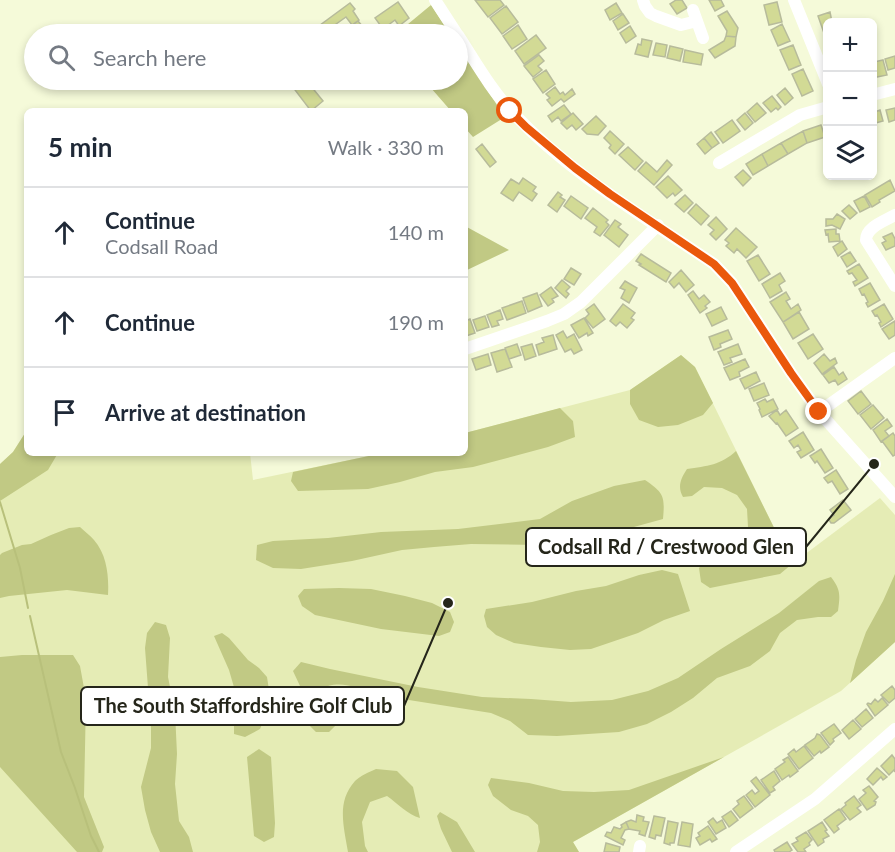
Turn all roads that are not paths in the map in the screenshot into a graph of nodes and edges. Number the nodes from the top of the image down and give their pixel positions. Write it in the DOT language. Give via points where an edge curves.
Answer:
graph roads {
  1 [pos="435,0"];
  2 [pos="643,0"];
  3 [pos="794,0"];
  4 [pos="451,24"];
  5 [pos="703,38"];
  6 [pos="468,50"];
  7 [pos="823,72"];
  8 [pos="895,89"];
  9 [pos="877,94"];
  10 [pos="823,109"];
  11 [pos="719,163"];
  12 [pos="895,215"];
  13 [pos="658,225"];
  14 [pos="895,286"];
  15 [pos="468,348"];
  16 [pos="895,358"];
  17 [pos="819,412"];
  18 [pos="894,494"];
  19 [pos="895,729"];
  20 [pos="736,852"];
  1 -- 4 [label="street"];
  2 -- 5 [label="street" via="650,13 681,25 695,16"];
  3 -- 7 [label="street"];
  6 -- 13 [label="street" via="510,111 526,127 610,194"];
  8 -- 9 [label="street"];
  10 -- 11 [label="street" via="800,115"];
  12 -- 14 [label="street" via="866,236"];
  13 -- 15 [label="street" via="564,314"];
  13 -- 17 [label="street" via="714,264 732,283"];
  16 -- 17 [label="street"];
  17 -- 18 [label="street"];
  19 -- 20 [label="street" via="815,799"];
}
